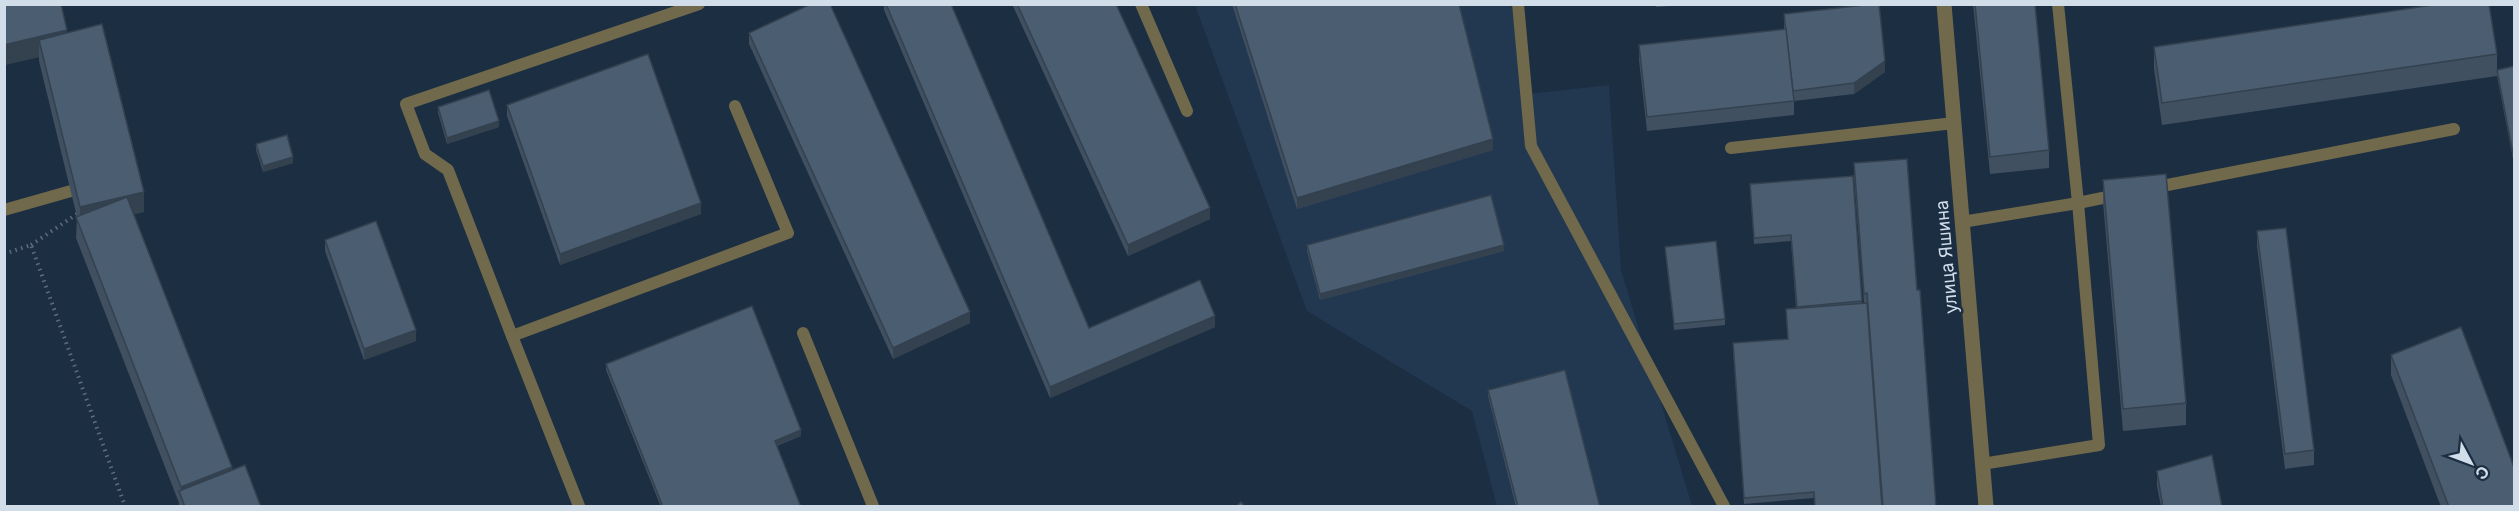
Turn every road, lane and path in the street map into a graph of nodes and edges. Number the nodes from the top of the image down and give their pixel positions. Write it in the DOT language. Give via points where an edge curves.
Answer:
graph roads {
  1 [pos="699,4"];
  2 [pos="1141,4"];
  3 [pos="1518,4"];
  4 [pos="1944,4"];
  5 [pos="2058,4"];
  6 [pos="735,106"];
  7 [pos="1187,111"];
  8 [pos="1954,123"];
  9 [pos="2454,129"];
  10 [pos="1731,148"];
  11 [pos="71,191"];
  12 [pos="2078,203"];
  13 [pos="4,210"];
  14 [pos="77,214"];
  15 [pos="1962,222"];
  16 [pos="31,245"];
  17 [pos="4,254"];
  18 [pos="803,333"];
  19 [pos="512,336"];
  20 [pos="1982,464"];
  21 [pos="125,507"];
  22 [pos="579,507"];
  23 [pos="873,507"];
  24 [pos="1724,507"];
  25 [pos="1986,507"];
  1 -- 19 [label="lane" via="406,104 425,154 448,170"];
  2 -- 7 [label="lane"];
  3 -- 24 [label="lane" via="1531,146"];
  4 -- 8 [label="street, улица Яшина"];
  5 -- 12 [label="lane"];
  6 -- 19 [label="lane" via="789,233"];
  8 -- 10 [label="lane"];
  8 -- 15 [label="street, улица Яшина"];
  9 -- 12 [label="lane"];
  11 -- 13 [label="lane"];
  12 -- 15 [label="lane"];
  12 -- 20 [label="lane" via="2099,445"];
  14 -- 16 [label="path"];
  15 -- 20 [label="street, улица Яшина"];
  16 -- 17 [label="path"];
  16 -- 21 [label="path"];
  18 -- 23 [label="lane"];
  19 -- 22 [label="lane"];
  20 -- 25 [label="street, улица Яшина"];
}
